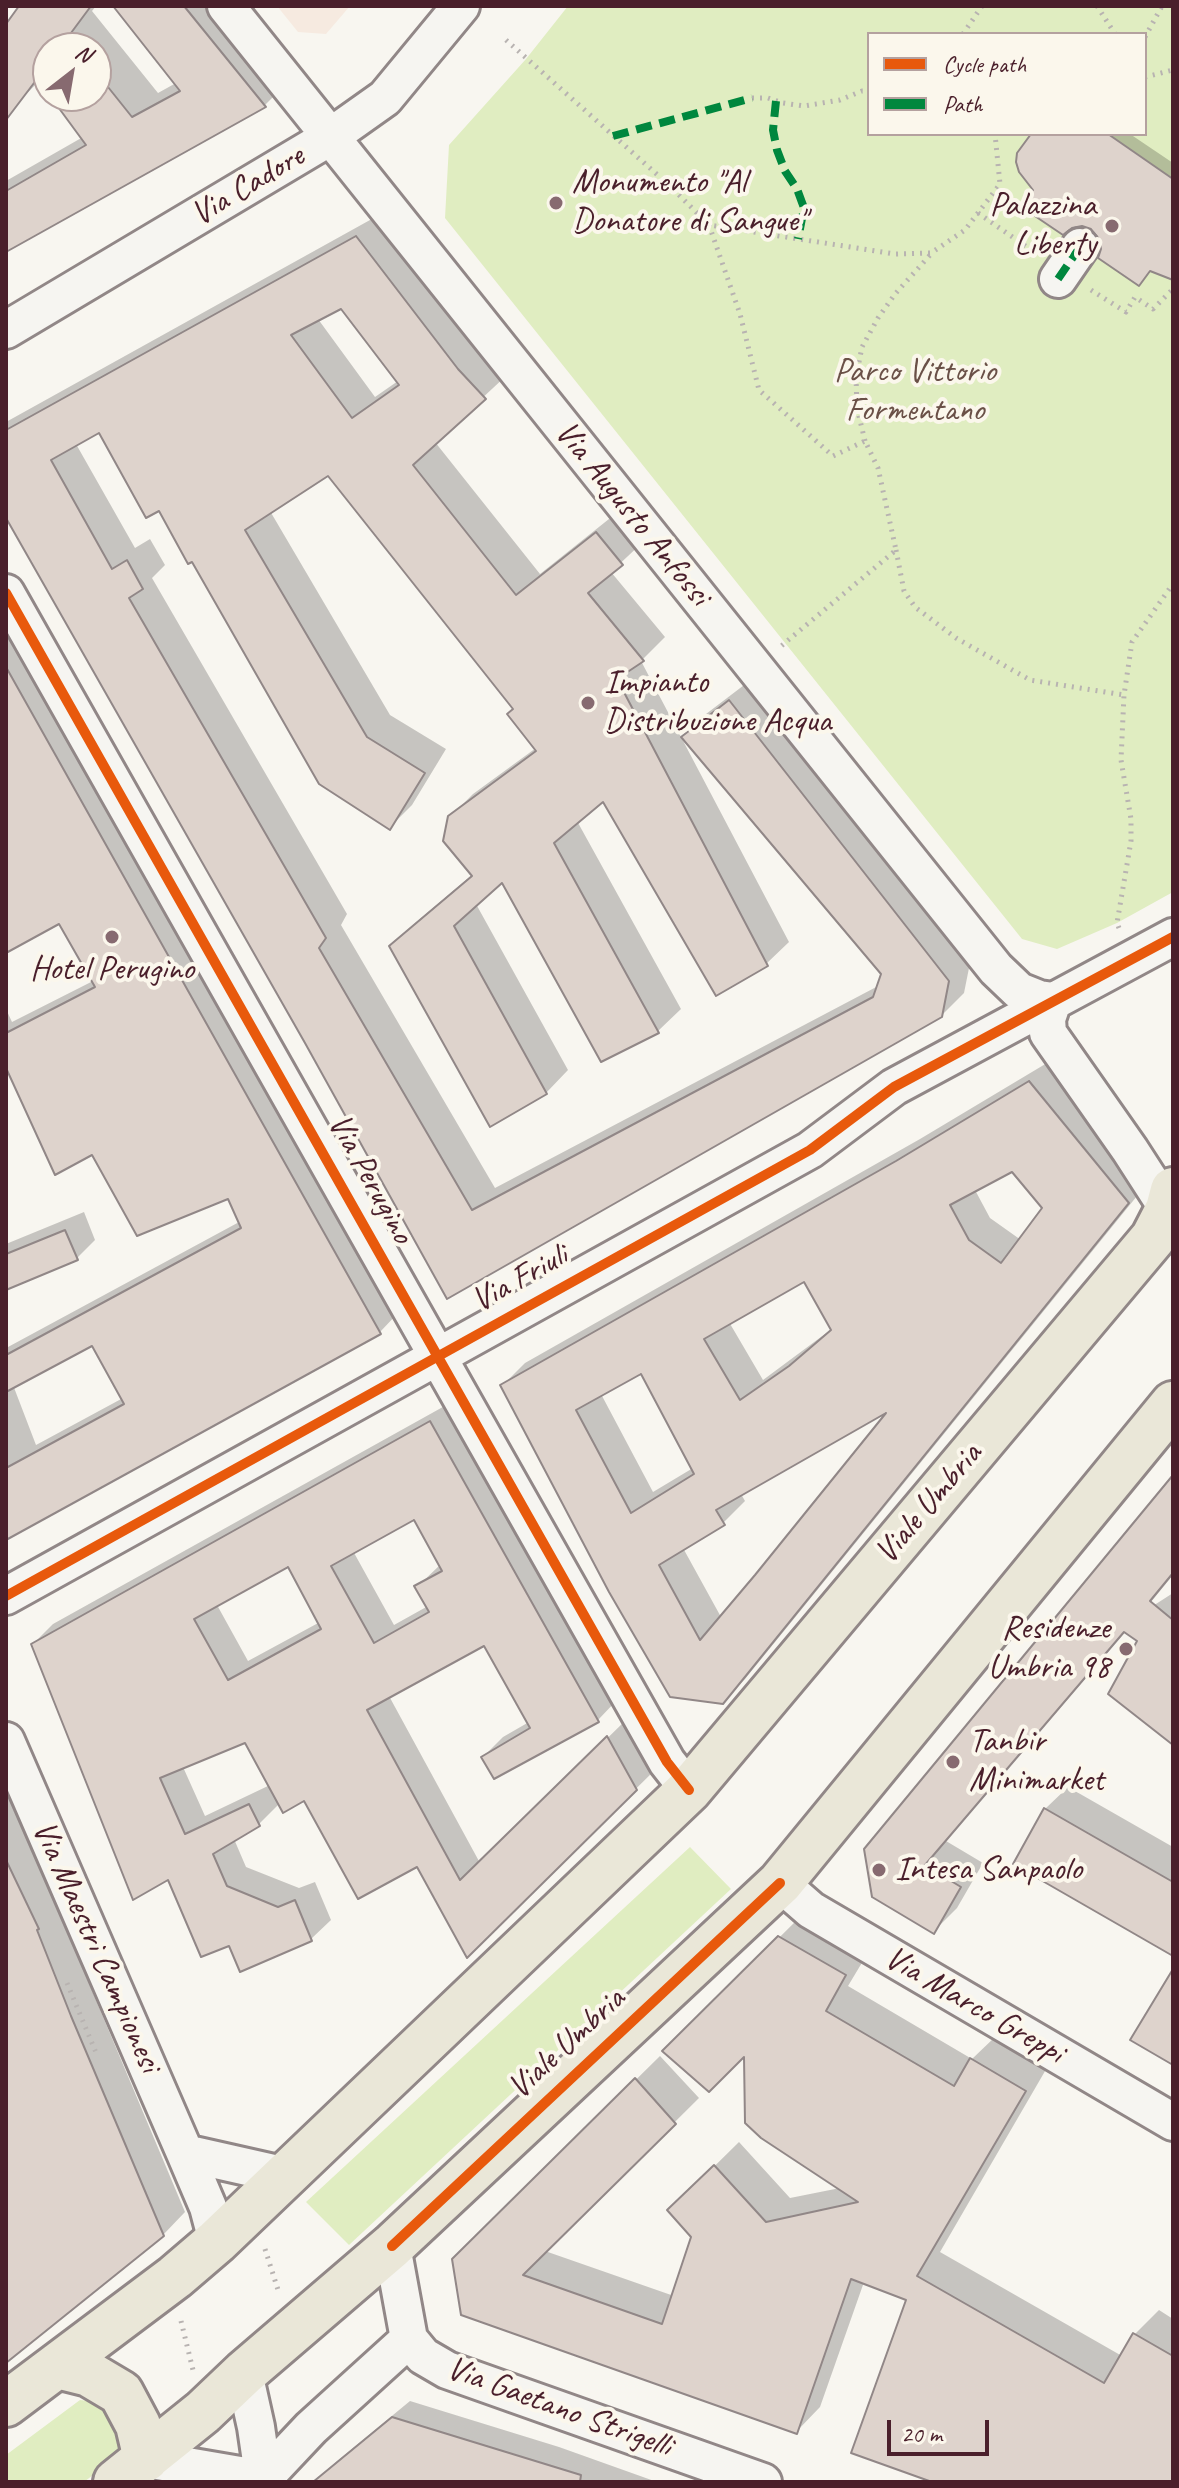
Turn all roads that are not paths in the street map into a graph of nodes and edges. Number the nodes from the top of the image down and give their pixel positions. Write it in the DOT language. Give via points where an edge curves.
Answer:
graph roads {
  1 [pos="226,6"];
  2 [pos="461,6"];
  3 [pos="330,137"];
  4 [pos="1080,247"];
  5 [pos="1058,279"];
  6 [pos="6,330"];
  7 [pos="6,593"];
  8 [pos="1173,937"];
  9 [pos="1053,1001"];
  10 [pos="1171,1205"];
  11 [pos="437,1356"];
  12 [pos="1173,1404"];
  13 [pos="6,1596"];
  14 [pos="6,1741"];
  15 [pos="689,1790"];
  16 [pos="780,1883"];
  17 [pos="1173,2122"];
  18 [pos="185,2153"];
  19 [pos="287,2176"];
  20 [pos="217,2241"];
  21 [pos="392,2246"];
  22 [pos="409,2339"];
  23 [pos="57,2366"];
  24 [pos="244,2373"];
  25 [pos="6,2404"];
  26 [pos="131,2470"];
  27 [pos="264,2480"];
  28 [pos="763,2482"];
  1 -- 3 [label="street, Via Augusto Anfossi"];
  2 -- 3 [label="street, Via Cadore" via="385,98"];
  3 -- 6 [label="street, Via Cadore"];
  3 -- 9 [label="street, Via Augusto Anfossi" via="996,969 1019,991"];
  4 -- 5 [label="street"];
  7 -- 11 [label="street, Via Perugino"];
  8 -- 9 [label="street, Via Friuli"];
  9 -- 10 [label="street" via="1048,1033"];
  9 -- 11 [label="street, Via Friuli" via="894,1087 810,1150"];
  10 -- 15 [label="main road, Viale Umbria" via="1153,1238"];
  11 -- 13 [label="street, Via Friuli"];
  11 -- 15 [label="street, Via Perugino" via="667,1762"];
  12 -- 16 [label="main road, Viale Umbria"];
  14 -- 18 [label="street, Via Maestri Campionesi"];
  15 -- 19 [label="main road, Viale Umbria"];
  16 -- 17 [label="street, Via Marco Greppi" via="811,1910"];
  16 -- 21 [label="main road, Viale Umbria"];
  18 -- 19 [label="street"];
  18 -- 20 [label="street, Via Maestri Campionesi"];
  19 -- 20 [label="main road, Viale Umbria"];
  20 -- 23 [label="main road, Viale Umbria"];
  21 -- 22 [label="street"];
  21 -- 24 [label="main road, Viale Umbria"];
  22 -- 27 [label="street" via="311,2428"];
  22 -- 28 [label="street, Via Gaetano Strigelli" via="423,2356 447,2370"];
  23 -- 25 [label="main road, Viale Umbria"];
  23 -- 26 [label="main road" via="89,2374 121,2393 138,2425"];
  24 -- 26 [label="main road, Viale Umbria"];
  24 -- 27 [label="street"];
  26 -- 27 [label="street"];
}
